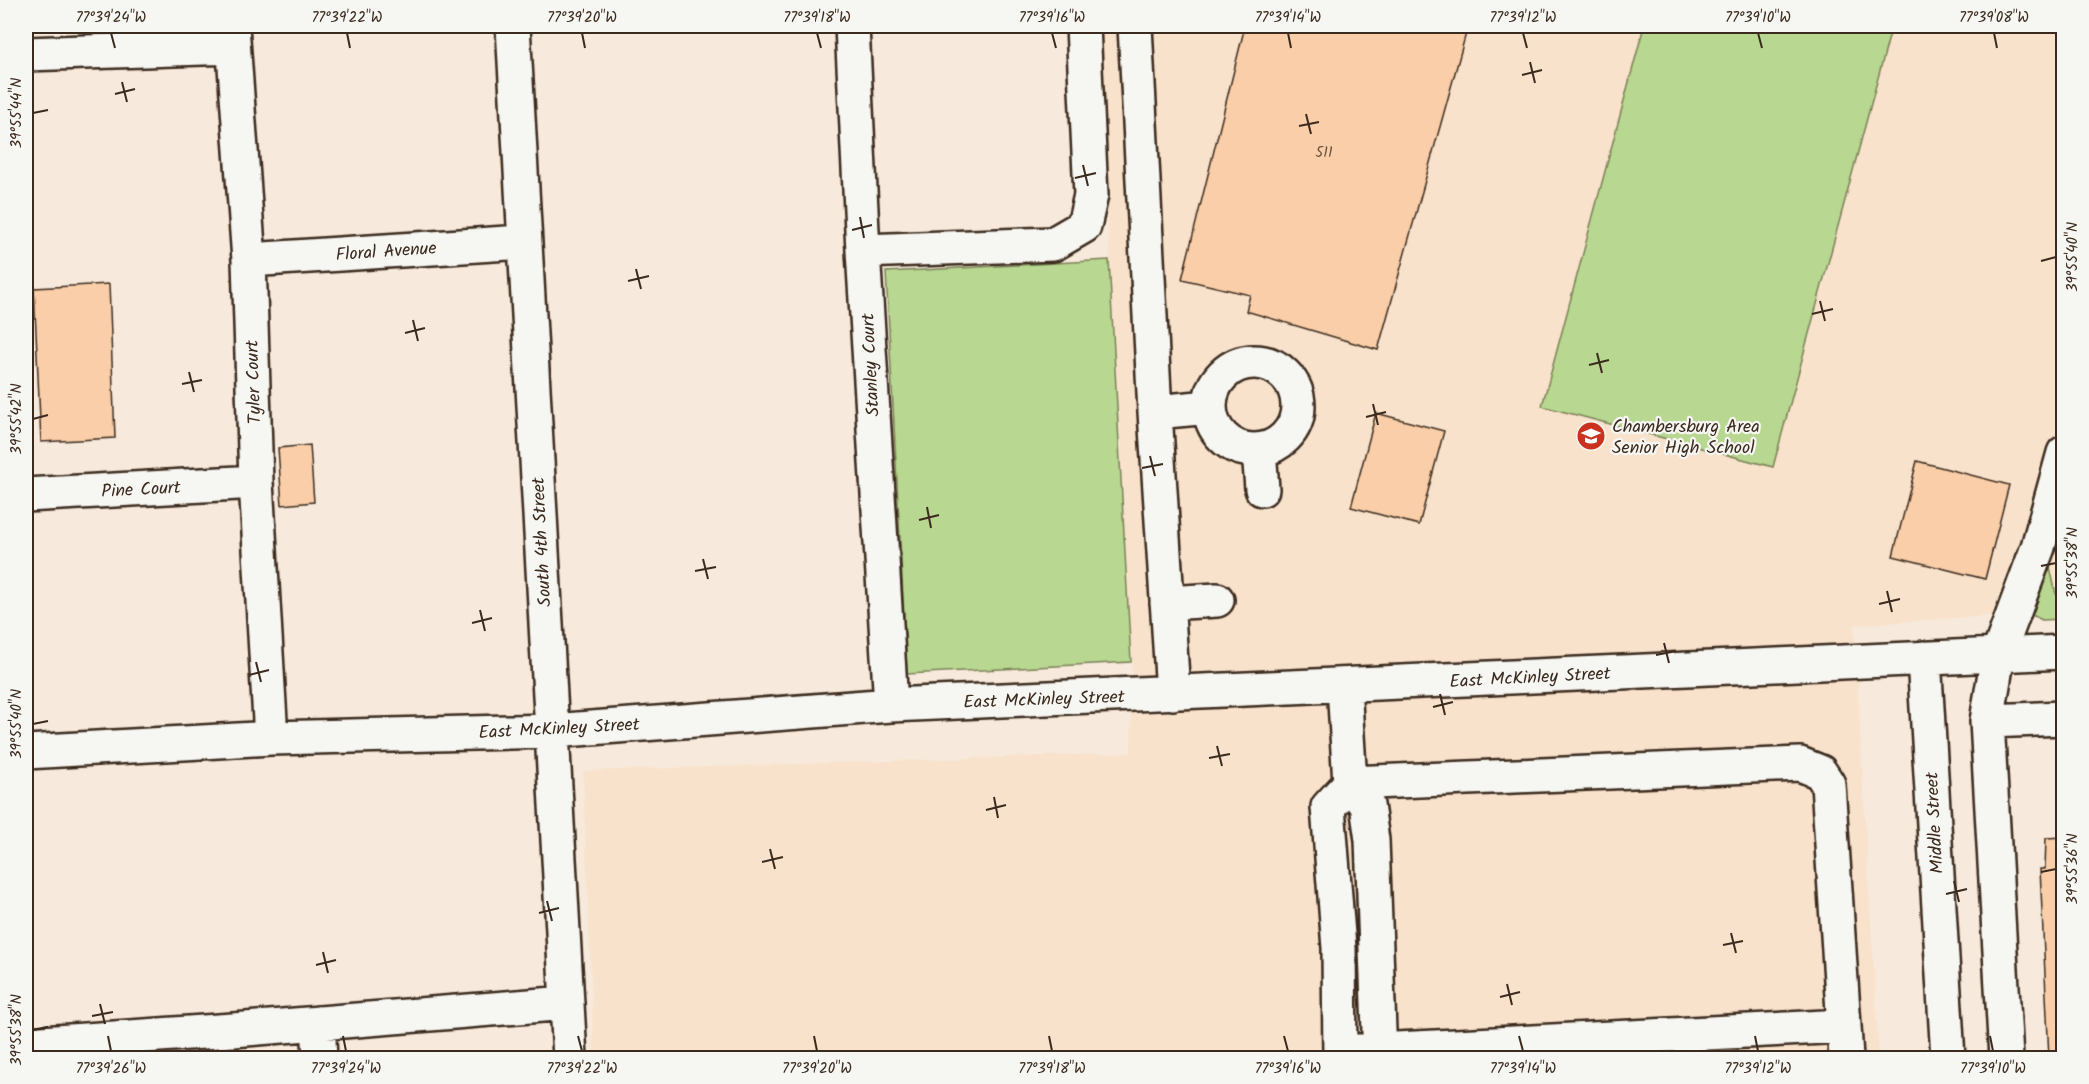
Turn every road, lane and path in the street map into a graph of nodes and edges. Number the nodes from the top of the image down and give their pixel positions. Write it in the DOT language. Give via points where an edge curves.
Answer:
graph roads {
  1 [pos="513,26"];
  2 [pos="852,26"];
  3 [pos="1083,26"];
  4 [pos="1135,26"];
  5 [pos="233,36"];
  6 [pos="26,54"];
  7 [pos="523,242"];
  8 [pos="863,251"];
  9 [pos="249,260"];
  10 [pos="1210,407"];
  11 [pos="1155,412"];
  12 [pos="1259,450"];
  13 [pos="2064,453"];
  14 [pos="256,482"];
  15 [pos="1262,489"];
  16 [pos="26,495"];
  17 [pos="1216,600"];
  18 [pos="1167,603"];
  19 [pos="2064,652"];
  20 [pos="1998,655"];
  21 [pos="1924,658"];
  22 [pos="1344,686"];
  23 [pos="1173,693"];
  24 [pos="891,705"];
  25 [pos="2064,718"];
  26 [pos="1987,722"];
  27 [pos="552,731"];
  28 [pos="271,738"];
  29 [pos="26,752"];
  30 [pos="1350,783"];
  31 [pos="567,1003"];
  32 [pos="318,1023"];
  33 [pos="1844,1026"];
  34 [pos="26,1044"];
  35 [pos="1380,1054"];
  36 [pos="1340,1055"];
  37 [pos="320,1059"];
  38 [pos="570,1059"];
  39 [pos="1846,1059"];
  40 [pos="1948,1059"];
  41 [pos="2006,1059"];
  1 -- 7 [label="street, South 4th Street"];
  2 -- 8 [label="street, Stanley Court"];
  3 -- 8 [label="street" via="1090,195 1084,226 1053,244"];
  4 -- 11 [label="street"];
  5 -- 6 [label="street"];
  5 -- 9 [label="street, Tyler Court"];
  7 -- 9 [label="street, Floral Avenue"];
  7 -- 27 [label="street, South 4th Street"];
  8 -- 24 [label="street, Stanley Court"];
  9 -- 14 [label="street, Tyler Court"];
  10 -- 11 [label="street"];
  10 -- 12 [label="street" via="1216,431 1227,441 1240,448"];
  10 -- 12 [label="street" via="1213,387 1234,366 1263,362 1288,376 1296,389 1298,417 1282,441"];
  11 -- 18 [label="street"];
  12 -- 15 [label="street"];
  13 -- 20 [label="street" via="2038,547"];
  14 -- 16 [label="street, Pine Court"];
  14 -- 28 [label="street, Tyler Court"];
  17 -- 18 [label="street"];
  18 -- 23 [label="street"];
  19 -- 20 [label="street, East McKinley Street"];
  20 -- 21 [label="street, East McKinley Street"];
  20 -- 26 [label="street"];
  21 -- 22 [label="street, East McKinley Street"];
  21 -- 40 [label="street, Middle Street"];
  22 -- 23 [label="street, East McKinley Street"];
  22 -- 30 [label="street"];
  23 -- 24 [label="street, East McKinley Street"];
  24 -- 27 [label="street, East McKinley Street"];
  25 -- 26 [label="street"];
  26 -- 41 [label="street"];
  27 -- 28 [label="street, East McKinley Street"];
  27 -- 31 [label="street, South 4th Street"];
  28 -- 29 [label="street, East McKinley Street"];
  30 -- 33 [label="street" via="1800,764 1820,772 1828,784"];
  30 -- 35 [label="street" via="1367,805 1372,840"];
  30 -- 36 [label="street" via="1328,807 1339,948"];
  31 -- 32 [label="street"];
  31 -- 38 [label="street, South 4th Street"];
  32 -- 34 [label="street"];
  32 -- 37 [label="street"];
  33 -- 35 [label="street"];
  33 -- 39 [label="street"];
  35 -- 36 [label="street"];
}
